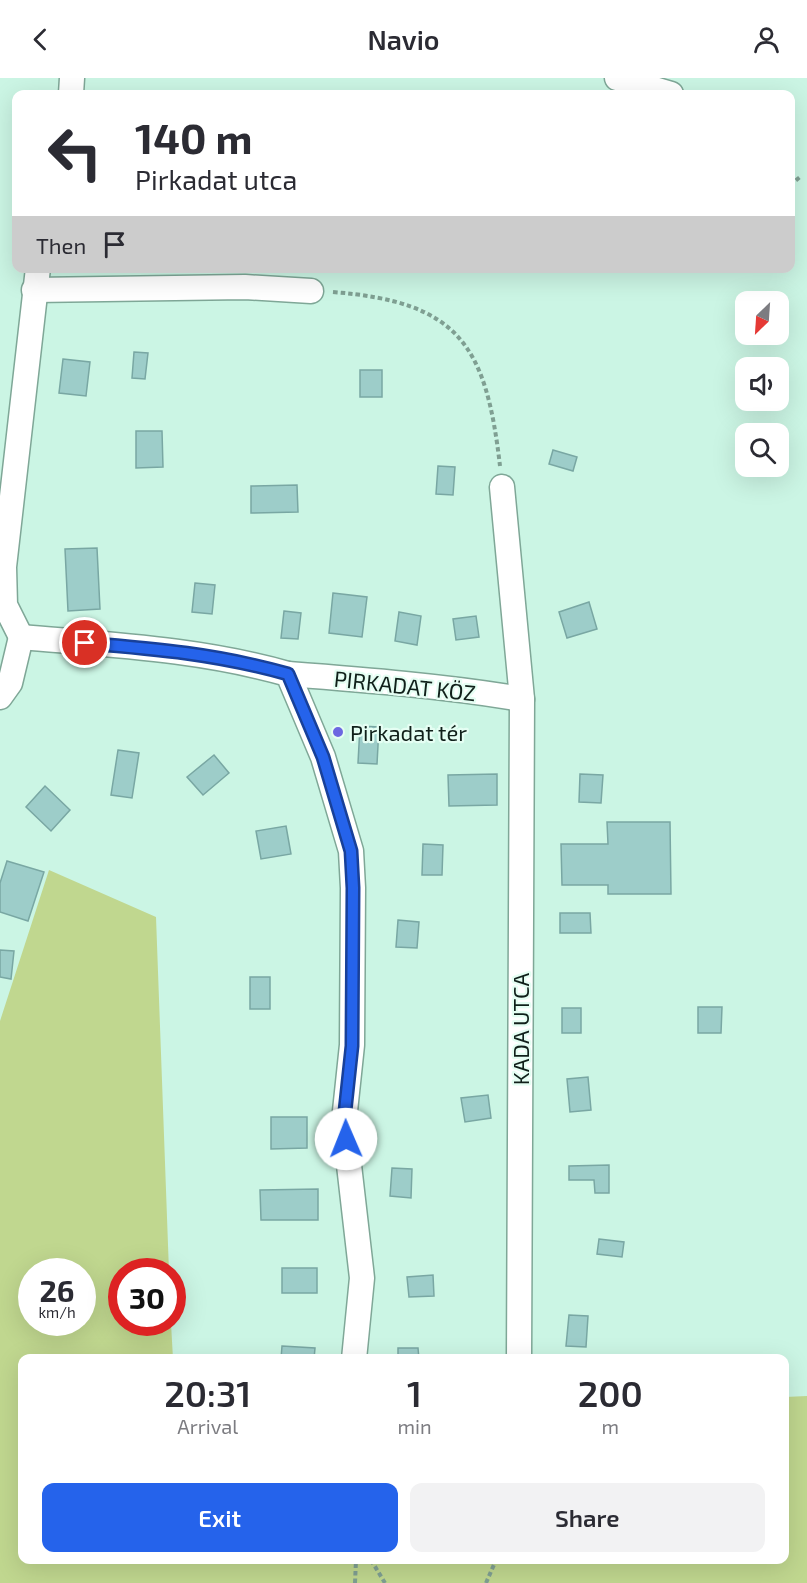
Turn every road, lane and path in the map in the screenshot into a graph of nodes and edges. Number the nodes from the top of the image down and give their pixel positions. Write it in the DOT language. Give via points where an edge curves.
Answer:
graph roads {
  1 [pos="617,78"];
  2 [pos="658,90"];
  3 [pos="800,177"];
  4 [pos="795,181"];
  5 [pos="36,279"];
  6 [pos="311,291"];
  7 [pos="502,487"];
  8 [pos="21,637"];
  9 [pos="288,674"];
  10 [pos="0,697"];
  11 [pos="522,699"];
  12 [pos="354,1354"];
  13 [pos="519,1354"];
  14 [pos="356,1564"];
  15 [pos="373,1564"];
  16 [pos="494,1564"];
  17 [pos="355,1583"];
  18 [pos="385,1583"];
  19 [pos="486,1583"];
  1 -- 2 [label="street"];
  3 -- 4 [label="path"];
  5 -- 6 [label="street"];
  5 -- 8 [label="street" via="4,567 5,605"];
  6 -- 7 [label="path" via="372,295 406,303 437,319 466,345 482,373 494,415"];
  7 -- 11 [label="street, KADA UTCA"];
  8 -- 9 [label="street, PIRKADAT KÖZ" via="192,652"];
  8 -- 10 [label="street" via="10,683"];
  9 -- 11 [label="street, PIRKADAT KÖZ" via="405,683"];
  9 -- 12 [label="street" via="323,757 351,851 352,1046 345,1111 362,1278"];
  11 -- 13 [label="street, KADA UTCA"];
  14 -- 17 [label="path"];
  15 -- 18 [label="path"];
  16 -- 19 [label="path"];
}
